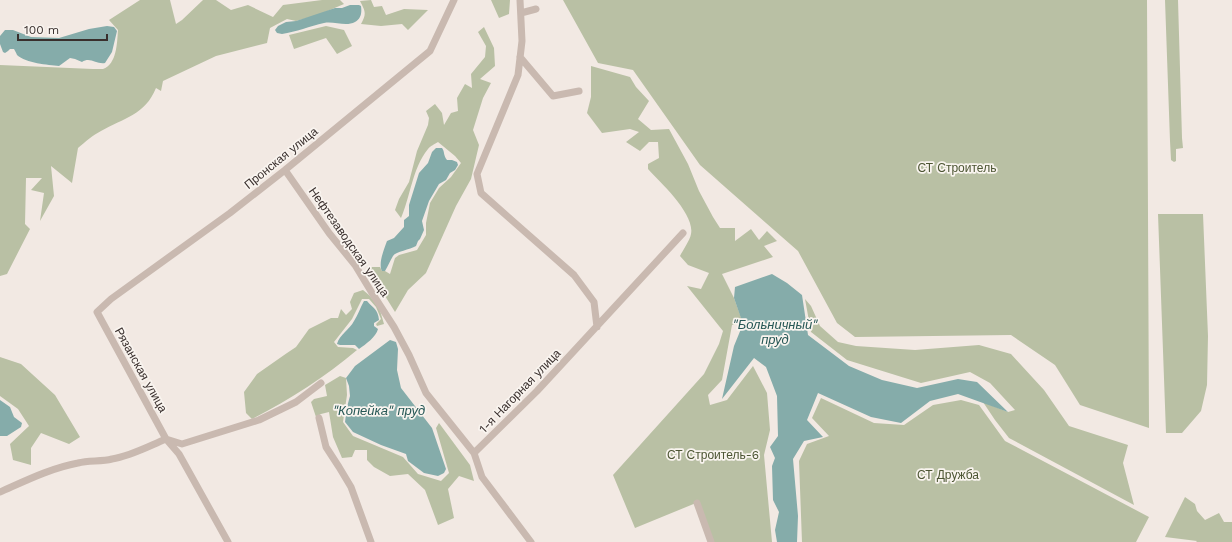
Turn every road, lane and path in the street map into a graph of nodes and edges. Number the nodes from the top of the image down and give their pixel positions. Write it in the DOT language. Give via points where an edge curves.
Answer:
graph roads {
  1 [pos="454,0"];
  2 [pos="520,0"];
  3 [pos="536,9"];
  4 [pos="521,13"];
  5 [pos="520,57"];
  6 [pos="580,91"];
  7 [pos="285,170"];
  8 [pos="684,233"];
  9 [pos="97,312"];
  10 [pos="597,326"];
  11 [pos="321,383"];
  12 [pos="319,418"];
  13 [pos="166,439"];
  14 [pos="474,454"];
  15 [pos="0,492"];
  16 [pos="697,503"];
  17 [pos="228,542"];
  18 [pos="372,542"];
  19 [pos="531,542"];
  20 [pos="711,542"];
  1 -- 7 [label="street, Пронская улица" via="430,51"];
  2 -- 4 [label="street"];
  3 -- 4 [label="street"];
  4 -- 5 [label="street"];
  5 -- 6 [label="street" via="553,96"];
  5 -- 10 [label="street" via="518,75 477,174 481,192 574,275 594,302"];
  7 -- 9 [label="street, Пронская улица"];
  7 -- 14 [label="street, Нефтезаводская улица" via="355,265 394,327 426,393"];
  8 -- 10 [label="street, 1-я Нагорная улица"];
  9 -- 13 [label="street, Рязанская улица"];
  10 -- 14 [label="street, 1-я Нагорная улица"];
  11 -- 13 [label="street" via="296,402 259,420 182,444"];
  12 -- 18 [label="street" via="326,447 351,487"];
  13 -- 15 [label="street" via="111,460 77,463 37,475"];
  13 -- 17 [label="street, Рязанская улица" via="179,454"];
  14 -- 19 [label="street" via="482,477"];
  16 -- 20 [label="street"];
}
